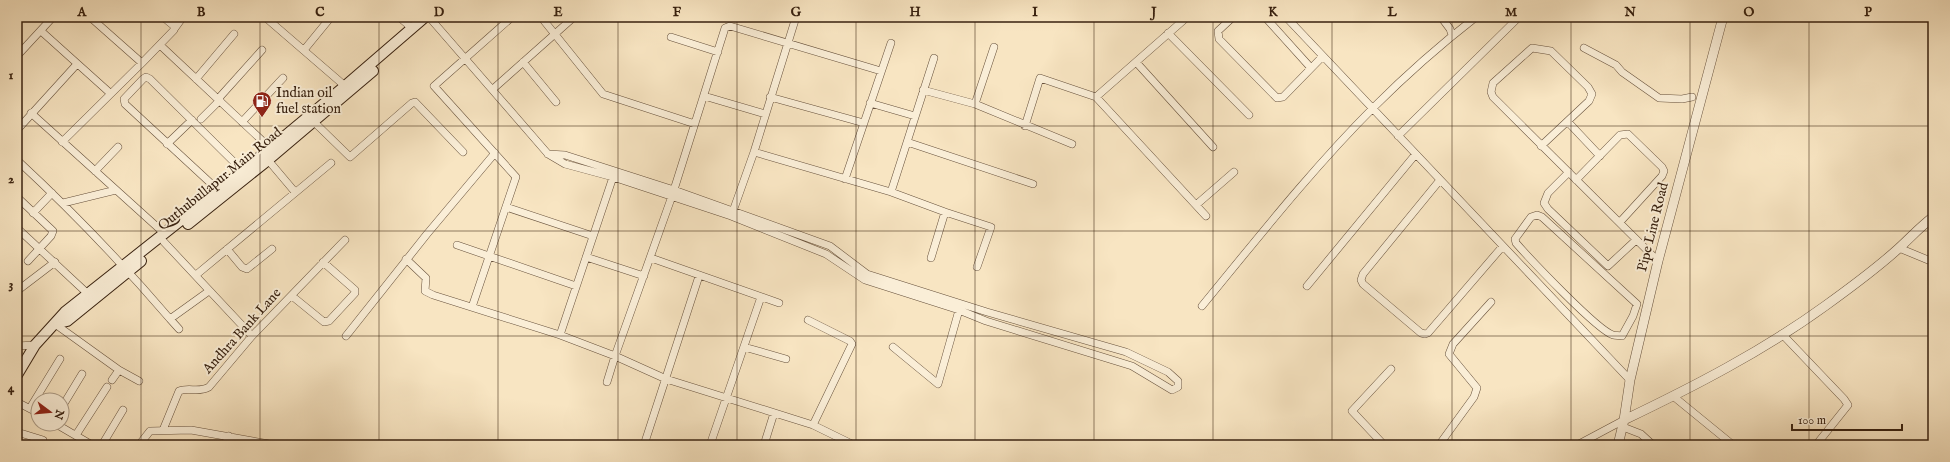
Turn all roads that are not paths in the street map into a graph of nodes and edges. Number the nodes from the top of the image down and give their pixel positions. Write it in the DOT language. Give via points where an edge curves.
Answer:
graph roads {
  1 [pos="53,17"];
  2 [pos="90,17"];
  3 [pos="163,17"];
  4 [pos="183,17"];
  5 [pos="331,17"];
  6 [pos="399,17"];
  7 [pos="512,17"];
  8 [pos="540,17"];
  9 [pos="574,17"];
  10 [pos="796,17"];
  11 [pos="1233,17"];
  12 [pos="1265,17"];
  13 [pos="1286,17"];
  14 [pos="1441,17"];
  15 [pos="1476,17"];
  16 [pos="1520,17"];
  17 [pos="1723,17"];
  18 [pos="269,18"];
  19 [pos="430,18"];
  20 [pos="1186,18"];
  21 [pos="175,28"];
  22 [pos="412,28"];
  23 [pos="42,31"];
  24 [pos="1168,33"];
  25 [pos="234,34"];
  26 [pos="554,34"];
  27 [pos="1452,35"];
  28 [pos="671,37"];
  29 [pos="891,43"];
  30 [pos="788,44"];
  31 [pos="160,46"];
  32 [pos="994,47"];
  33 [pos="1584,48"];
  34 [pos="262,50"];
  35 [pos="304,50"];
  36 [pos="718,52"];
  37 [pos="17,56"];
  38 [pos="1323,56"];
  39 [pos="466,57"];
  40 [pos="934,58"];
  41 [pos="523,62"];
  42 [pos="1136,62"];
  43 [pos="142,63"];
  44 [pos="77,64"];
  45 [pos="1311,68"];
  46 [pos="881,71"];
  47 [pos="283,78"];
  48 [pos="196,79"];
  49 [pos="345,86"];
  50 [pos="493,89"];
  51 [pos="923,90"];
  52 [pos="110,93"];
  53 [pos="704,96"];
  54 [pos="770,97"];
  55 [pos="1096,97"];
  56 [pos="1692,97"];
  57 [pos="219,100"];
  58 [pos="556,102"];
  59 [pos="870,103"];
  60 [pos="975,104"];
  61 [pos="1372,108"];
  62 [pos="31,113"];
  63 [pos="765,114"];
  64 [pos="915,116"];
  65 [pos="1249,116"];
  66 [pos="201,119"];
  67 [pos="192,120"];
  68 [pos="313,121"];
  69 [pos="242,122"];
  70 [pos="1568,122"];
  71 [pos="864,123"];
  72 [pos="695,124"];
  73 [pos="1025,126"];
  74 [pos="17,130"];
  75 [pos="1398,136"];
  76 [pos="62,142"];
  77 [pos="907,142"];
  78 [pos="167,144"];
  79 [pos="1072,144"];
  80 [pos="1542,146"];
  81 [pos="118,147"];
  82 [pos="1213,147"];
  83 [pos="270,148"];
  84 [pos="463,152"];
  85 [pos="754,152"];
  86 [pos="494,153"];
  87 [pos="548,154"];
  88 [pos="1416,154"];
  89 [pos="1600,156"];
  90 [pos="17,160"];
  91 [pos="268,160"];
  92 [pos="331,163"];
  93 [pos="95,171"];
  94 [pos="243,171"];
  95 [pos="1234,172"];
  96 [pos="1569,172"];
  97 [pos="613,177"];
  98 [pos="845,178"];
  99 [pos="1440,180"];
  100 [pos="1576,180"];
  101 [pos="1033,184"];
  102 [pos="116,190"];
  103 [pos="218,190"];
  104 [pos="295,192"];
  105 [pos="891,192"];
  106 [pos="52,193"];
  107 [pos="673,193"];
  108 [pos="17,197"];
  109 [pos="63,203"];
  110 [pos="1196,205"];
  111 [pos="506,207"];
  112 [pos="33,212"];
  113 [pos="945,212"];
  114 [pos="732,213"];
  115 [pos="1206,216"];
  116 [pos="1933,218"];
  117 [pos="1620,222"];
  118 [pos="17,228"];
  119 [pos="594,236"];
  120 [pos="164,238"];
  121 [pos="345,240"];
  122 [pos="1636,240"];
  123 [pos="457,245"];
  124 [pos="1502,247"];
  125 [pos="40,248"];
  126 [pos="833,248"];
  127 [pos="1899,248"];
  128 [pos="227,249"];
  129 [pos="272,249"];
  130 [pos="827,255"];
  131 [pos="489,256"];
  132 [pos="586,257"];
  133 [pos="650,258"];
  134 [pos="931,258"];
  135 [pos="406,260"];
  136 [pos="1530,260"];
  137 [pos="28,261"];
  138 [pos="1658,261"];
  139 [pos="55,262"];
  140 [pos="323,262"];
  141 [pos="1933,262"];
  142 [pos="1522,267"];
  143 [pos="126,268"];
  144 [pos="977,268"];
  145 [pos="196,275"];
  146 [pos="644,276"];
  147 [pos="699,276"];
  148 [pos="576,286"];
  149 [pos="1307,286"];
  150 [pos="17,291"];
  151 [pos="209,291"];
  152 [pos="88,294"];
  153 [pos="292,296"];
  154 [pos="761,297"];
  155 [pos="1491,302"];
  156 [pos="779,303"];
  157 [pos="1202,306"];
  158 [pos="472,307"];
  159 [pos="959,310"];
  160 [pos="170,319"];
  161 [pos="808,320"];
  162 [pos="1592,320"];
  163 [pos="55,324"];
  164 [pos="179,329"];
  165 [pos="1582,330"];
  166 [pos="1782,334"];
  167 [pos="560,335"];
  168 [pos="252,336"];
  169 [pos="346,336"];
  170 [pos="35,345"];
  171 [pos="17,346"];
  172 [pos="744,347"];
  173 [pos="893,348"];
  174 [pos="615,356"];
  175 [pos="60,359"];
  176 [pos="786,360"];
  177 [pos="1391,369"];
  178 [pos="119,370"];
  179 [pos="82,374"];
  180 [pos="17,375"];
  181 [pos="666,379"];
  182 [pos="112,380"];
  183 [pos="1630,380"];
  184 [pos="139,381"];
  185 [pos="607,382"];
  186 [pos="107,387"];
  187 [pos="40,392"];
  188 [pos="70,394"];
  189 [pos="1673,396"];
  190 [pos="726,399"];
  191 [pos="17,402"];
  192 [pos="30,408"];
  193 [pos="123,410"];
  194 [pos="774,413"];
  195 [pos="1623,424"];
  196 [pos="812,425"];
  197 [pos="163,430"];
  198 [pos="17,432"];
  199 [pos="70,432"];
  200 [pos="76,435"];
  201 [pos="228,436"];
  202 [pos="43,440"];
  203 [pos="92,445"];
  204 [pos="102,445"];
  205 [pos="139,445"];
  206 [pos="225,445"];
  207 [pos="275,445"];
  208 [pos="644,445"];
  209 [pos="710,445"];
  210 [pos="764,445"];
  211 [pos="854,445"];
  212 [pos="1384,445"];
  213 [pos="1439,445"];
  214 [pos="1577,445"];
  215 [pos="1618,445"];
  216 [pos="1653,445"];
  217 [pos="1733,445"];
  218 [pos="1816,445"];
  1 -- 23 [label="street"];
  2 -- 43 [label="street"];
  3 -- 21 [label="street"];
  4 -- 21 [label="street"];
  5 -- 35 [label="street"];
  6 -- 22 [label="street"];
  7 -- 39 [label="street"];
  8 -- 26 [label="street"];
  9 -- 26 [label="street"];
  10 -- 30 [label="street"];
  11 -- 45 [label="street" via="1218,31 1219,39 1277,98 1283,97"];
  12 -- 45 [label="street"];
  13 -- 38 [label="street"];
  14 -- 27 [label="street" via="1452,31"];
  15 -- 27 [label="street"];
  16 -- 75 [label="street"];
  17 -- 138 [label="street, Pipe Line Road"];
  18 -- 35 [label="street"];
  19 -- 22 [label="main road, Quthubullapur Main Road"];
  19 -- 39 [label="street"];
  19 -- 68 [label="main road, Quthubullapur Main Road" via="341,100"];
  20 -- 24 [label="street"];
  21 -- 31 [label="street"];
  22 -- 49 [label="main road, Quthubullapur Main Road"];
  23 -- 37 [label="street"];
  23 -- 44 [label="street"];
  24 -- 42 [label="street"];
  24 -- 65 [label="street"];
  25 -- 48 [label="street"];
  26 -- 41 [label="street"];
  26 -- 72 [label="street" via="603,94"];
  27 -- 61 [label="street"];
  28 -- 36 [label="street"];
  29 -- 46 [label="street"];
  30 -- 36 [label="street" via="727,26"];
  30 -- 46 [label="street"];
  30 -- 54 [label="street"];
  31 -- 43 [label="street"];
  31 -- 48 [label="street"];
  32 -- 60 [label="street"];
  33 -- 56 [label="street" via="1616,65 1659,98 1682,100"];
  34 -- 57 [label="street"];
  35 -- 49 [label="street"];
  36 -- 53 [label="street"];
  38 -- 45 [label="street"];
  38 -- 61 [label="street"];
  39 -- 50 [label="street"];
  39 -- 86 [label="street" via="434,86"];
  40 -- 51 [label="street"];
  41 -- 50 [label="street"];
  41 -- 58 [label="street"];
  42 -- 55 [label="street"];
  42 -- 82 [label="street"];
  43 -- 52 [label="street"];
  44 -- 52 [label="street"];
  44 -- 62 [label="street"];
  46 -- 59 [label="street"];
  47 -- 69 [label="street"];
  48 -- 57 [label="street"];
  49 -- 83 [label="main road, Quthubullapur Main Road"];
  50 -- 87 [label="street"];
  51 -- 60 [label="street"];
  51 -- 64 [label="street"];
  52 -- 76 [label="street"];
  53 -- 63 [label="street"];
  53 -- 72 [label="street"];
  54 -- 63 [label="street"];
  54 -- 71 [label="street"];
  55 -- 73 [label="street" via="1040,78"];
  55 -- 110 [label="street"];
  57 -- 66 [label="street"];
  57 -- 69 [label="street"];
  59 -- 64 [label="street"];
  59 -- 71 [label="street"];
  60 -- 73 [label="street"];
  61 -- 75 [label="street"];
  61 -- 157 [label="street" via="1303,183"];
  62 -- 74 [label="street"];
  62 -- 76 [label="street"];
  63 -- 85 [label="street"];
  64 -- 77 [label="street"];
  67 -- 78 [label="street"];
  67 -- 78 [label="street" via="150,79 143,78 124,101"];
  67 -- 94 [label="street"];
  68 -- 84 [label="street" via="350,157 416,102"];
  68 -- 91 [label="main road, Quthubullapur Main Road"];
  69 -- 83 [label="street"];
  70 -- 80 [label="street"];
  70 -- 80 [label="street" via="1589,101 1592,94 1588,86 1551,51 1532,48 1493,83 1490,92"];
  70 -- 89 [label="street"];
  71 -- 98 [label="street"];
  72 -- 107 [label="street"];
  73 -- 79 [label="street"];
  75 -- 88 [label="street"];
  76 -- 93 [label="street"];
  77 -- 101 [label="street"];
  77 -- 105 [label="street"];
  78 -- 103 [label="street"];
  80 -- 96 [label="street"];
  81 -- 93 [label="street"];
  83 -- 94 [label="main road, Quthubullapur Main Road"];
  85 -- 98 [label="street"];
  85 -- 114 [label="street"];
  86 -- 111 [label="street" via="516,177"];
  86 -- 135 [label="street"];
  87 -- 97 [label="street" via="565,164"];
  87 -- 107 [label="street" via="565,155"];
  88 -- 99 [label="street"];
  88 -- 149 [label="street"];
  89 -- 100 [label="street"];
  89 -- 117 [label="street" via="1624,133 1628,134 1664,171"];
  90 -- 106 [label="street"];
  91 -- 104 [label="street"];
  91 -- 120 [label="main road, Quthubullapur Main Road"];
  92 -- 104 [label="street"];
  93 -- 102 [label="street"];
  94 -- 103 [label="main road, Quthubullapur Main Road"];
  95 -- 110 [label="street"];
  96 -- 100 [label="street"];
  96 -- 122 [label="street" via="1545,197 1544,203 1548,208 1608,266"];
  97 -- 107 [label="street"];
  97 -- 119 [label="street"];
  98 -- 105 [label="street"];
  99 -- 124 [label="street"];
  99 -- 124 [label="street" via="1363,274 1363,284 1425,334"];
  100 -- 117 [label="street"];
  102 -- 109 [label="street"];
  102 -- 120 [label="street"];
  103 -- 120 [label="main road, Quthubullapur Main Road"];
  104 -- 128 [label="street"];
  105 -- 113 [label="street"];
  106 -- 109 [label="street"];
  106 -- 112 [label="street"];
  107 -- 114 [label="street"];
  107 -- 133 [label="street"];
  108 -- 112 [label="street"];
  109 -- 143 [label="street"];
  110 -- 115 [label="street"];
  111 -- 119 [label="street"];
  111 -- 131 [label="street"];
  112 -- 125 [label="street" via="53,231"];
  113 -- 134 [label="street"];
  113 -- 144 [label="street" via="990,227"];
  114 -- 126 [label="street"];
  114 -- 130 [label="street"];
  116 -- 127 [label="street" via="1917,229"];
  117 -- 122 [label="street"];
  118 -- 125 [label="street"];
  119 -- 132 [label="street"];
  120 -- 143 [label="main road, Quthubullapur Main Road"];
  120 -- 145 [label="street"];
  121 -- 140 [label="street, Andhra Bank Lane"];
  122 -- 138 [label="street"];
  123 -- 131 [label="street"];
  124 -- 142 [label="street"];
  125 -- 137 [label="street"];
  125 -- 139 [label="street"];
  126 -- 130 [label="street"];
  126 -- 159 [label="street" via="867,274 1126,352 1168,372 1178,381 1178,387 1172,390 1132,366 986,321"];
  127 -- 141 [label="street"];
  127 -- 166 [label="street" via="1826,306"];
  128 -- 129 [label="street" via="242,267 247,269"];
  128 -- 145 [label="street"];
  130 -- 159 [label="street" via="865,280"];
  131 -- 148 [label="street"];
  131 -- 158 [label="street"];
  132 -- 146 [label="street"];
  132 -- 148 [label="street"];
  133 -- 146 [label="street"];
  133 -- 147 [label="street"];
  135 -- 158 [label="street" via="426,278 425,291"];
  135 -- 169 [label="street"];
  136 -- 142 [label="street"];
  136 -- 162 [label="street"];
  136 -- 162 [label="street" via="1515,240 1531,217 1537,215 1637,304 1622,336 1612,335"];
  138 -- 183 [label="street, Pipe Line Road"];
  139 -- 150 [label="street"];
  139 -- 152 [label="street"];
  140 -- 153 [label="street, Andhra Bank Lane"];
  140 -- 153 [label="street" via="355,290 355,293 329,321 324,322"];
  142 -- 165 [label="street"];
  143 -- 152 [label="main road, Quthubullapur Main Road"];
  143 -- 160 [label="street"];
  143 -- 163 [label="main road, Quthubullapur Main Road" via="67,321"];
  145 -- 151 [label="street"];
  146 -- 174 [label="street"];
  147 -- 154 [label="street"];
  147 -- 181 [label="street"];
  148 -- 167 [label="street"];
  151 -- 160 [label="street"];
  151 -- 168 [label="street"];
  152 -- 163 [label="main road, Quthubullapur Main Road" via="65,312"];
  153 -- 168 [label="street, Andhra Bank Lane"];
  154 -- 156 [label="street"];
  154 -- 172 [label="street"];
  155 -- 213 [label="street" via="1453,344 1449,354 1477,388"];
  158 -- 167 [label="street"];
  159 -- 173 [label="street" via="938,384"];
  160 -- 164 [label="street"];
  161 -- 196 [label="street" via="852,344"];
  162 -- 165 [label="street"];
  163 -- 170 [label="main road, Quthubullapur Main Road"];
  163 -- 178 [label="street"];
  165 -- 183 [label="street"];
  166 -- 189 [label="street"];
  166 -- 218 [label="street" via="1848,405"];
  167 -- 174 [label="street"];
  168 -- 197 [label="street, Andhra Bank Lane" via="209,387 202,391 179,391"];
  170 -- 171 [label="street"];
  170 -- 180 [label="main road, Quthubullapur Main Road"];
  172 -- 176 [label="street"];
  172 -- 190 [label="street"];
  174 -- 181 [label="street"];
  174 -- 185 [label="street"];
  175 -- 187 [label="street"];
  177 -- 212 [label="street" via="1352,411"];
  178 -- 182 [label="street"];
  178 -- 184 [label="street"];
  179 -- 188 [label="street"];
  181 -- 190 [label="street"];
  181 -- 208 [label="street"];
  183 -- 195 [label="street, Pipe Line Road"];
  186 -- 200 [label="street"];
  189 -- 195 [label="street"];
  189 -- 217 [label="street"];
  190 -- 194 [label="street"];
  190 -- 209 [label="street"];
  191 -- 192 [label="street"];
  193 -- 204 [label="street"];
  194 -- 196 [label="street"];
  194 -- 210 [label="street"];
  195 -- 214 [label="street"];
  195 -- 215 [label="street, Pipe Line Road"];
  195 -- 216 [label="street" via="1641,434"];
  196 -- 211 [label="street"];
  197 -- 201 [label="street" via="191,430"];
  197 -- 205 [label="street" via="150,431"];
  198 -- 202 [label="street"];
  199 -- 200 [label="street"];
  200 -- 203 [label="street"];
  201 -- 206 [label="street"];
  201 -- 207 [label="street"];
}
